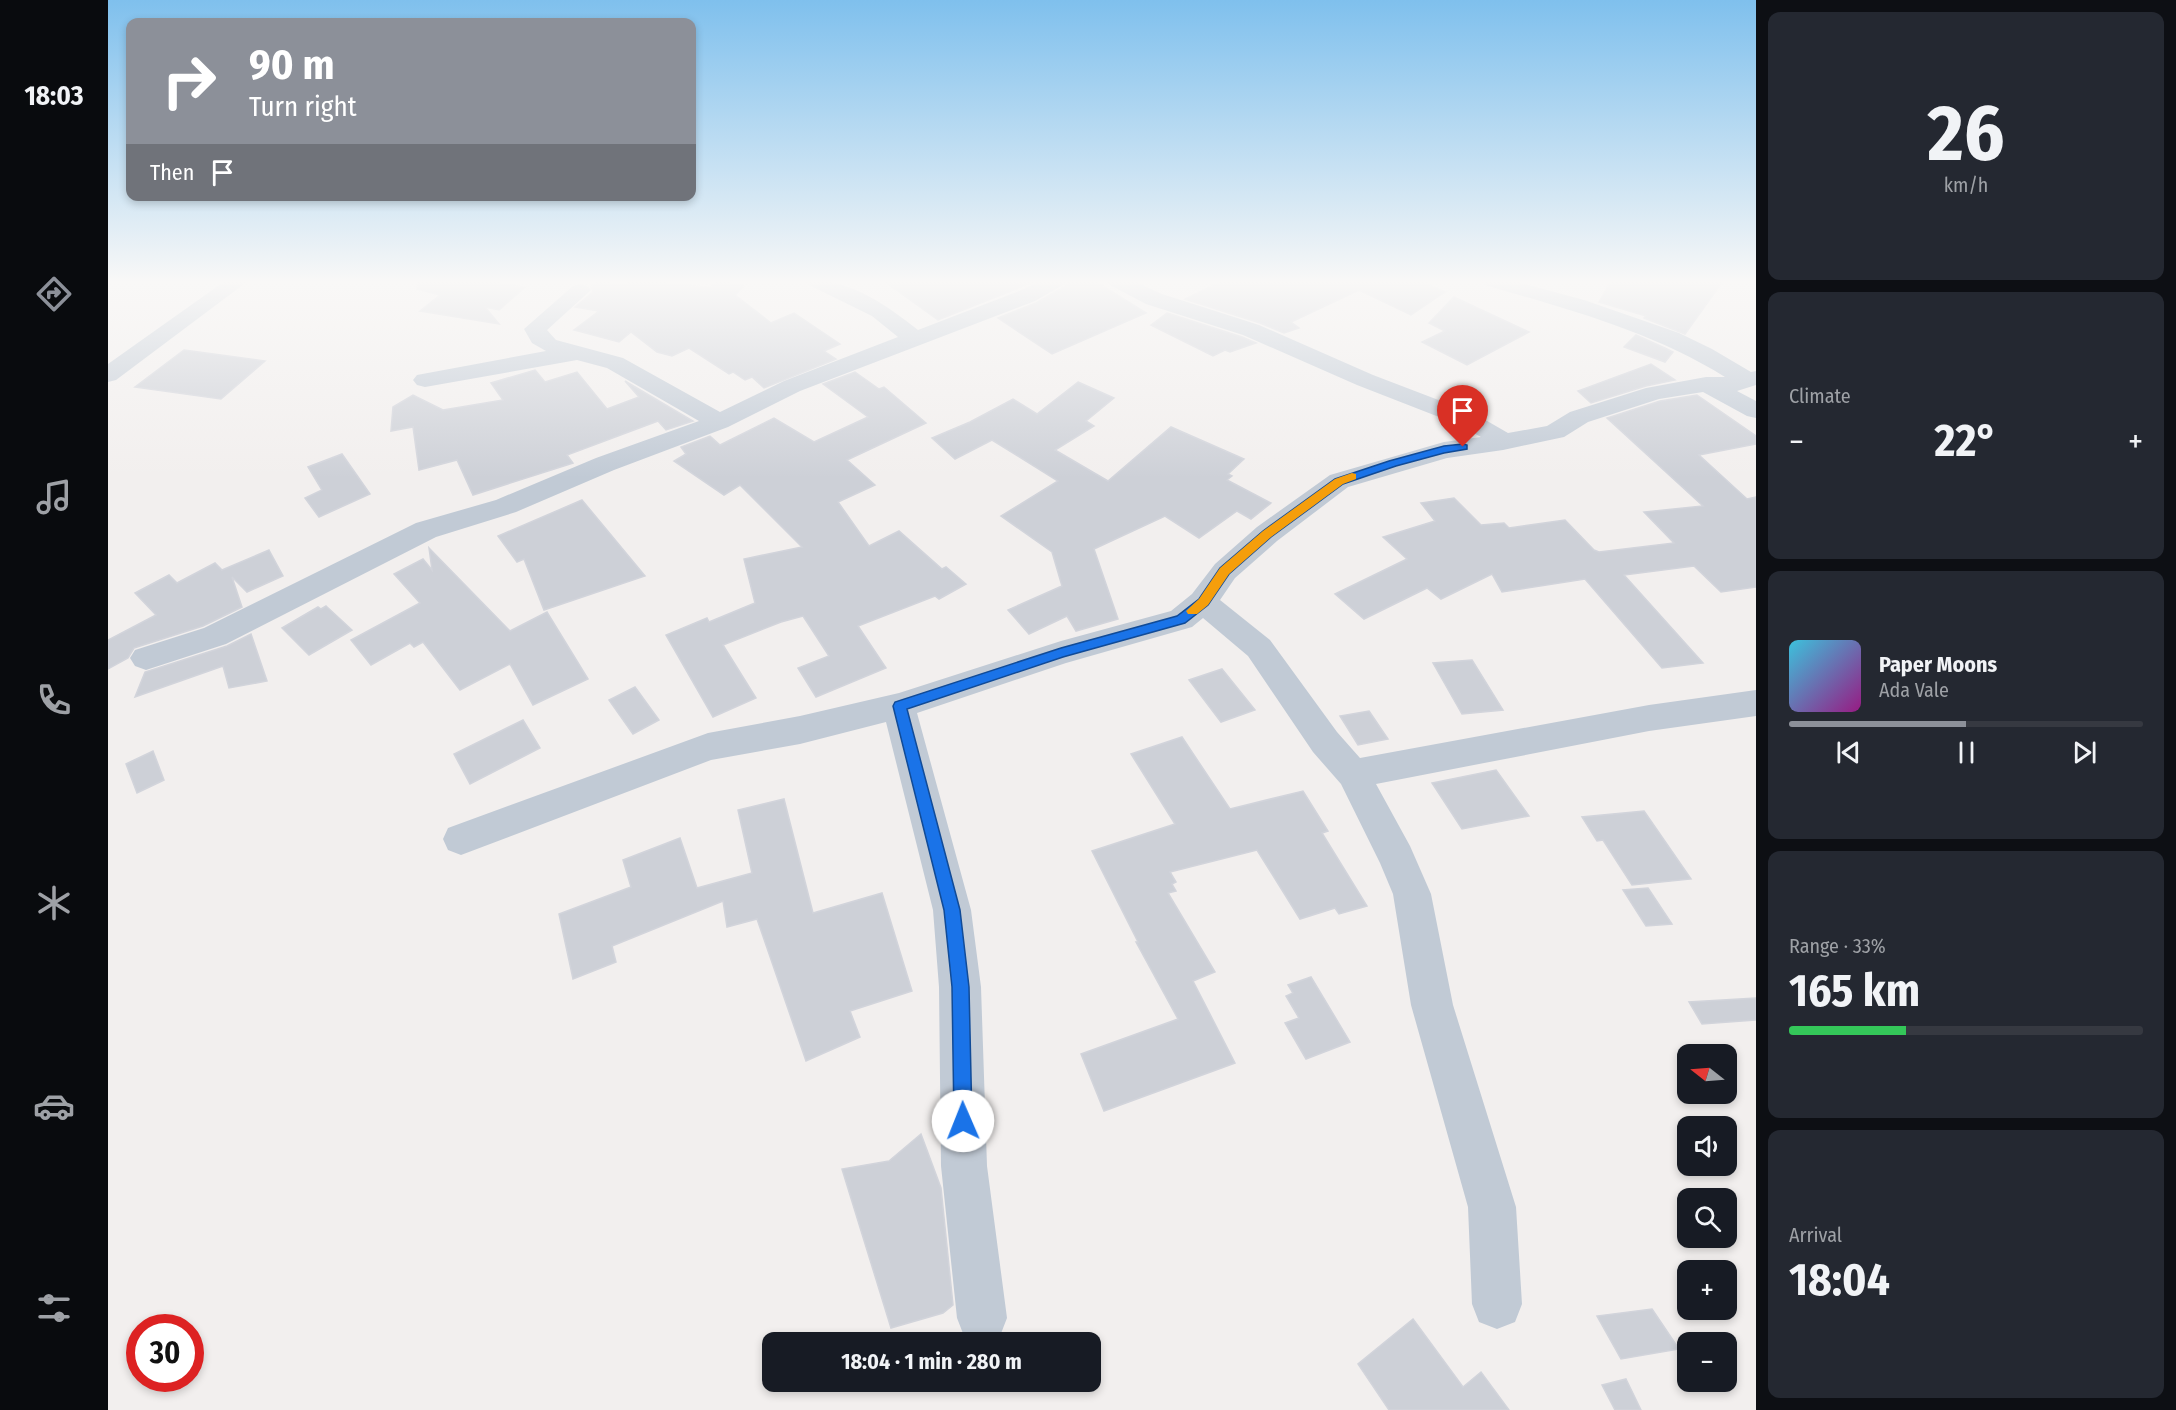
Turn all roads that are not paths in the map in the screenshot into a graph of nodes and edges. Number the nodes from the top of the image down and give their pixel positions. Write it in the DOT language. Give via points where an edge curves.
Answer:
graph roads {
  1 [pos="147,347"];
  2 [pos="555,347"];
  3 [pos="892,347"];
  4 [pos="1289,347"];
  5 [pos="1689,347"];
  6 [pos="578,353"];
  7 [pos="108,375"];
  8 [pos="425,380"];
  9 [pos="1735,381"];
  10 [pos="1755,411"];
  11 [pos="719,422"];
  12 [pos="1503,442"];
  13 [pos="1203,602"];
  14 [pos="146,658"];
  15 [pos="1756,703"];
  16 [pos="899,706"];
  17 [pos="1353,774"];
  18 [pos="461,839"];
  19 [pos="1497,1304"];
  20 [pos="982,1318"];
  1 -- 7 [label="street"];
  2 -- 6 [label="street"];
  3 -- 11 [label="street" via="792,386"];
  4 -- 12 [label="street" via="1466,419"];
  5 -- 9 [label="street" via="1704,354"];
  6 -- 8 [label="street"];
  6 -- 11 [label="street" via="615,363"];
  9 -- 10 [label="street"];
  9 -- 12 [label="street" via="1655,393 1579,417 1555,432"];
  11 -- 14 [label="street" via="506,506 426,530 215,636"];
  12 -- 13 [label="street" via="1444,450 1339,481 1267,534 1225,571"];
  13 -- 16 [label="street" via="1181,619"];
  13 -- 17 [label="street" via="1259,648 1325,742"];
  15 -- 17 [label="street" via="1649,718"];
  16 -- 18 [label="street" via="708,747"];
  16 -- 20 [label="street" via="952,910 960,987 964,1166"];
  17 -- 19 [label="street" via="1412,894 1432,1005 1492,1207"];
}
